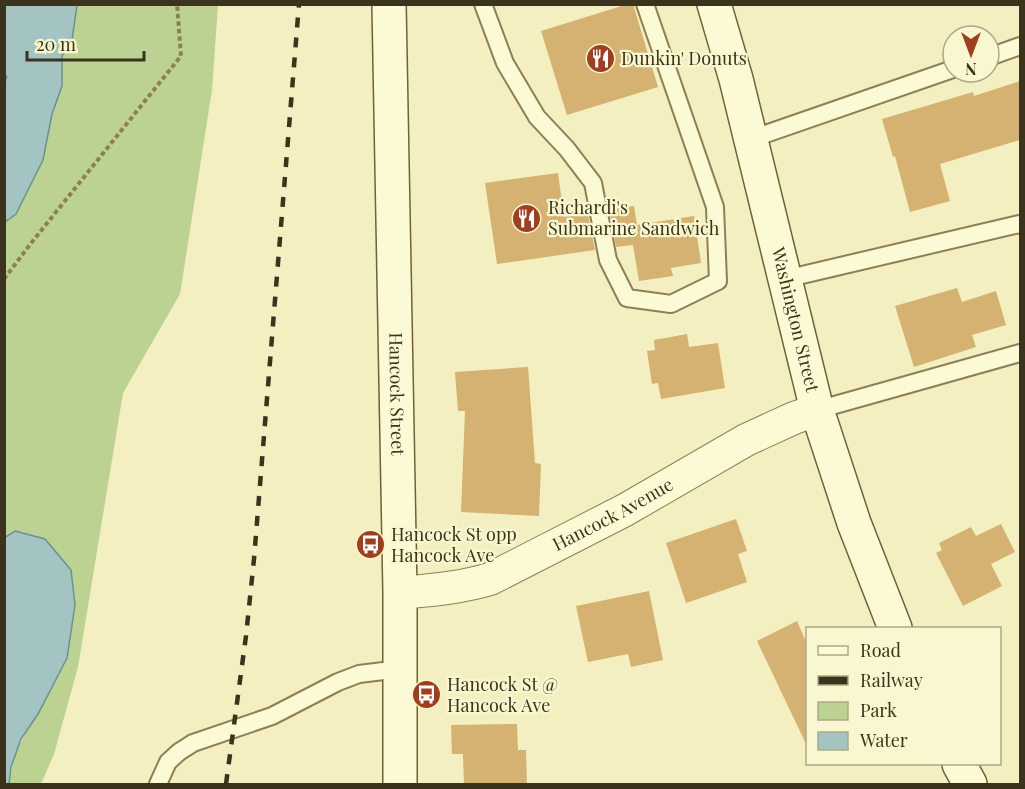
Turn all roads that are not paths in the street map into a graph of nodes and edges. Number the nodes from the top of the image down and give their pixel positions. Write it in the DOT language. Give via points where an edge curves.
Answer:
graph roads {
  1 [pos="389,4"];
  2 [pos="483,4"];
  3 [pos="645,4"];
  4 [pos="714,4"];
  5 [pos="1020,46"];
  6 [pos="1001,53"];
  7 [pos="941,73"];
  8 [pos="751,139"];
  9 [pos="1020,225"];
  10 [pos="785,279"];
  11 [pos="1020,353"];
  12 [pos="817,410"];
  13 [pos="400,593"];
  14 [pos="895,627"];
  15 [pos="400,669"];
  16 [pos="960,765"];
  17 [pos="158,784"];
  18 [pos="400,784"];
  19 [pos="970,784"];
  1 -- 13 [label="main road, Hancock Street"];
  2 -- 3 [label="lane" via="505,63 537,117 593,183 608,260 627,298 671,304 718,281 715,207"];
  4 -- 8 [label="main road, Washington Street"];
  5 -- 6 [label="lane"];
  7 -- 8 [label="lane"];
  8 -- 10 [label="main road, Washington Street"];
  9 -- 10 [label="lane"];
  10 -- 12 [label="main road, Washington Street"];
  11 -- 12 [label="lane"];
  12 -- 13 [label="street, Hancock Avenue" via="746,440 625,510 490,579 448,589"];
  12 -- 14 [label="main road, Washington Street" via="854,523"];
  13 -- 15 [label="main road, Hancock Street"];
  15 -- 17 [label="lane" via="359,674 272,716 193,743 168,762"];
  15 -- 18 [label="main road, Hancock Street"];
  16 -- 19 [label="main road"];
}
